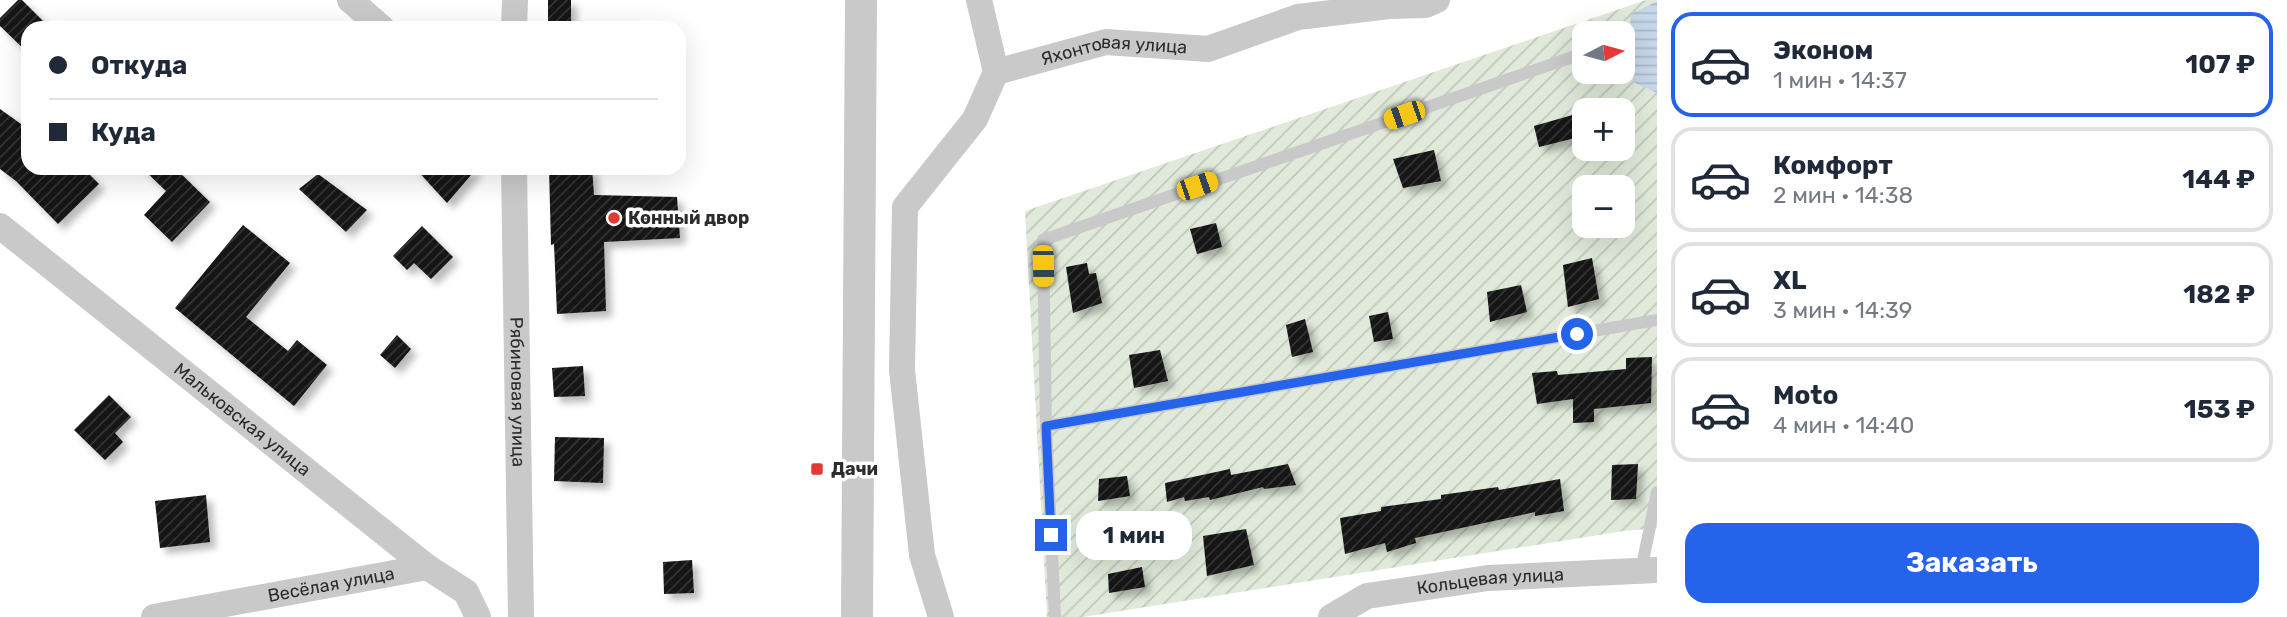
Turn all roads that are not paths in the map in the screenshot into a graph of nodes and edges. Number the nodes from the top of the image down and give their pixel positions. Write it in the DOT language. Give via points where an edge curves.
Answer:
graph roads {
  1 [pos="350,0"];
  2 [pos="514,0"];
  3 [pos="861,0"];
  4 [pos="979,0"];
  5 [pos="1430,2"];
  6 [pos="374,21"];
  7 [pos="514,21"];
  8 [pos="1572,57"];
  9 [pos="996,72"];
  10 [pos="514,175"];
  11 [pos="0,226"];
  12 [pos="1657,320"];
  13 [pos="1046,426"];
  14 [pos="1657,492"];
  15 [pos="427,567"];
  16 [pos="1649,570"];
  17 [pos="154,617"];
  18 [pos="478,617"];
  19 [pos="521,617"];
  20 [pos="858,617"];
  21 [pos="941,617"];
  22 [pos="1055,617"];
  23 [pos="1331,617"];
  1 -- 6 [label="street"];
  2 -- 7 [label="street"];
  3 -- 20 [label="street"];
  4 -- 9 [label="street"];
  5 -- 9 [label="street, Яхонтовая улица" via="1298,17 1209,49 1106,42"];
  8 -- 13 [label="lane" via="1043,240"];
  9 -- 21 [label="street" via="975,119 905,207 902,370 922,555"];
  10 -- 19 [label="street, Рябиновая улица"];
  11 -- 15 [label="street, Мальковская улица"];
  12 -- 13 [label="lane"];
  13 -- 22 [label="lane"];
  14 -- 16 [label="lane"];
  15 -- 17 [label="street, Весёлая улица"];
  15 -- 18 [label="street, Мальковская улица" via="466,592"];
  16 -- 23 [label="street, Кольцевая улица" via="1488,578 1367,596"];
}
